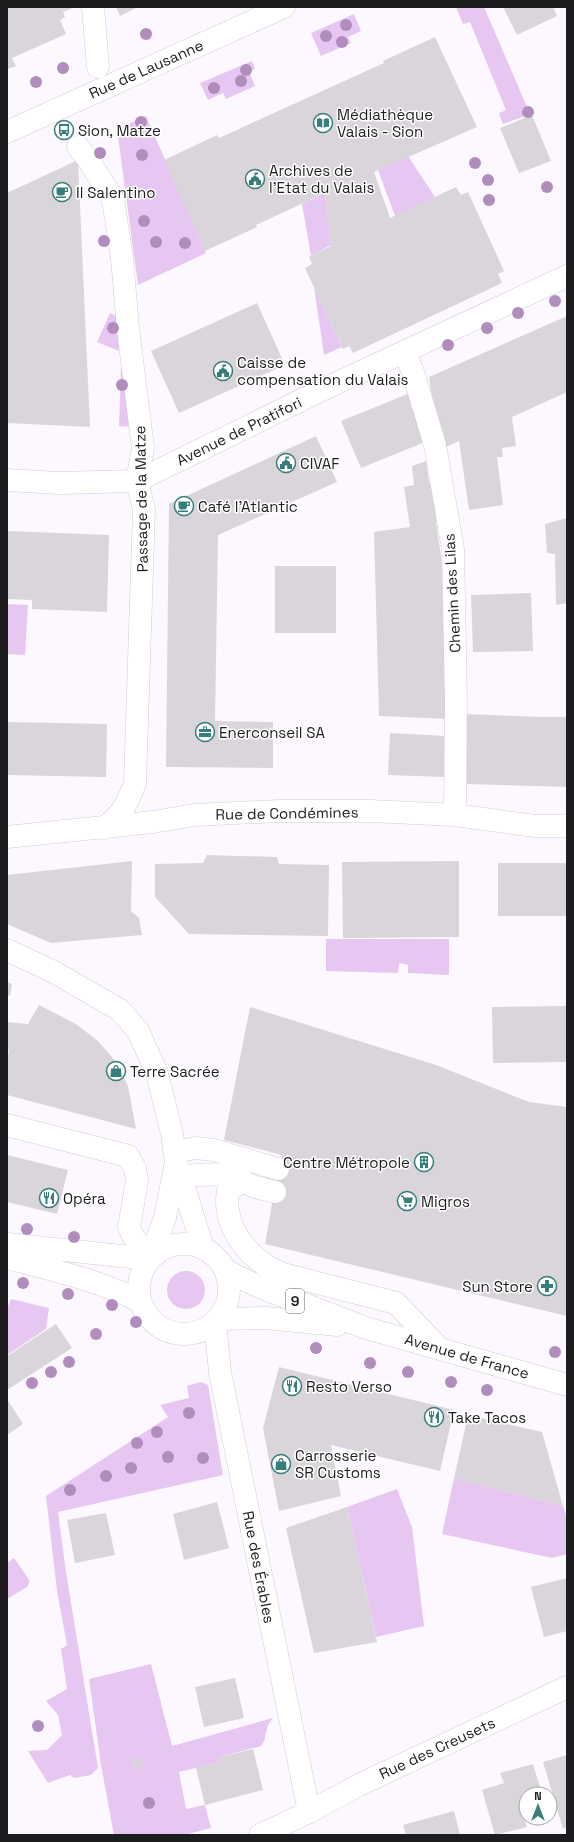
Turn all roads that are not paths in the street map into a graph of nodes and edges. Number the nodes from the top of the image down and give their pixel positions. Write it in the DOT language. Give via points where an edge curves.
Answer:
graph roads {
  1 [pos="92,7"];
  2 [pos="284,7"];
  3 [pos="98,67"];
  4 [pos="7,132"];
  5 [pos="78,148"];
  6 [pos="567,276"];
  7 [pos="404,353"];
  8 [pos="7,480"];
  9 [pos="137,480"];
  10 [pos="455,815"];
  11 [pos="567,826"];
  12 [pos="104,828"];
  13 [pos="7,837"];
  14 [pos="7,950"];
  15 [pos="7,1125"];
  16 [pos="176,1166"];
  17 [pos="278,1169"];
  18 [pos="243,1181"];
  19 [pos="275,1192"];
  20 [pos="7,1244"];
  21 [pos="203,1248"];
  22 [pos="7,1258"];
  23 [pos="150,1259"];
  24 [pos="225,1270"];
  25 [pos="141,1302"];
  26 [pos="217,1320"];
  27 [pos="366,1328"];
  28 [pos="439,1348"];
  29 [pos="567,1385"];
  30 [pos="567,1687"];
  31 [pos="309,1812"];
  32 [pos="260,1835"];
  1 -- 3 [label="street"];
  2 -- 4 [label="street, Rue de Lausanne"];
  5 -- 9 [label="street, Passage de la Matze" via="88,158 113,200 143,448"];
  6 -- 7 [label="street, Avenue de Pratifori"];
  7 -- 9 [label="street, Avenue de Pratifori"];
  7 -- 10 [label="street, Chemin des Lilas" via="412,369 435,445 453,549"];
  8 -- 9 [label="street, Avenue de Pratifori" via="58,483"];
  9 -- 12 [label="street, Passage de la Matze" via="144,509 135,783 119,816"];
  10 -- 11 [label="street, Rue de Condémines" via="535,826"];
  10 -- 12 [label="street, Rue de Condémines" via="370,811 279,811 194,815"];
  12 -- 13 [label="street, Rue de Condémines"];
  14 -- 16 [label="street" via="54,972 120,1010 138,1031 157,1073"];
  15 -- 23 [label="street" via="128,1156 135,1168 137,1182 129,1228"];
  16 -- 17 [label="street" via="196,1148 214,1150"];
  16 -- 18 [label="street" via="225,1174"];
  16 -- 21 [label="street"];
  16 -- 23 [label="street" via="165,1218"];
  18 -- 19 [label="street"];
  18 -- 28 [label="street" via="228,1190 226,1203 236,1234 251,1256 269,1269 283,1274 396,1303"];
  20 -- 23 [label="street"];
  21 -- 23 [label="street" via="176,1245 162,1250"];
  21 -- 24 [label="street" via="218,1259"];
  22 -- 25 [label="street" via="90,1281"];
  23 -- 25 [label="street" via="140,1280"];
  24 -- 26 [label="street" via="230,1293 225,1309"];
  24 -- 27 [label="street, Avenue de France / 9" via="253,1284"];
  25 -- 26 [label="street" via="149,1318 162,1329 171,1332 195,1333"];
  26 -- 27 [label="street, Avenue de France / 9" via="266,1318"];
  26 -- 31 [label="street, Rue des Érables" via="220,1372"];
  27 -- 28 [label="street, Avenue de France / 9"];
  28 -- 29 [label="street, Avenue de France / 9"];
  30 -- 31 [label="street, Rue des Creusets" via="359,1785"];
  31 -- 32 [label="street, Rue des Creusets"];
}
